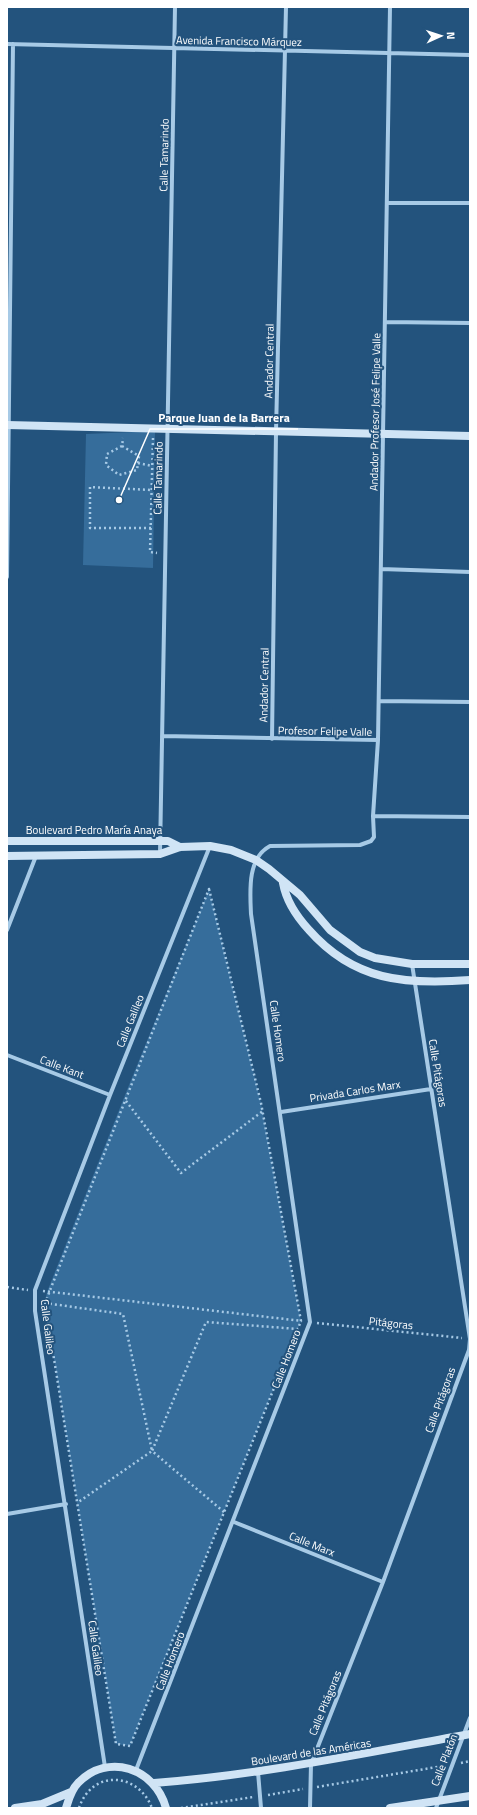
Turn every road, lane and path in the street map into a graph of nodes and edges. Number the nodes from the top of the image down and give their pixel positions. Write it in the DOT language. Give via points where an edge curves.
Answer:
graph roads {
  1 [pos="175,7"];
  2 [pos="286,7"];
  3 [pos="390,7"];
  4 [pos="7,44"];
  5 [pos="13,44"];
  6 [pos="174,48"];
  7 [pos="285,51"];
  8 [pos="390,54"];
  9 [pos="470,55"];
  10 [pos="470,203"];
  11 [pos="387,204"];
  12 [pos="385,322"];
  13 [pos="470,324"];
  14 [pos="8,425"];
  15 [pos="123,428"];
  16 [pos="168,429"];
  17 [pos="276,432"];
  18 [pos="383,434"];
  19 [pos="153,435"];
  20 [pos="123,436"];
  21 [pos="130,436"];
  22 [pos="470,436"];
  23 [pos="116,437"];
  24 [pos="122,446"];
  25 [pos="138,463"];
  26 [pos="152,466"];
  27 [pos="151,490"];
  28 [pos="150,528"];
  29 [pos="165,553"];
  30 [pos="381,569"];
  31 [pos="470,572"];
  32 [pos="7,577"];
  33 [pos="379,701"];
  34 [pos="470,702"];
  35 [pos="162,736"];
  36 [pos="272,739"];
  37 [pos="378,740"];
  38 [pos="373,816"];
  39 [pos="470,817"];
  40 [pos="7,841"];
  41 [pos="160,841"];
  42 [pos="210,846"];
  43 [pos="180,847"];
  44 [pos="160,854"];
  45 [pos="7,856"];
  46 [pos="36,856"];
  47 [pos="256,860"];
  48 [pos="283,883"];
  49 [pos="7,930"];
  50 [pos="412,964"];
  51 [pos="470,964"];
  52 [pos="470,980"];
  53 [pos="414,981"];
  54 [pos="7,1055"];
  55 [pos="431,1089"];
  56 [pos="110,1094"];
  57 [pos="125,1101"];
  58 [pos="263,1111"];
  59 [pos="281,1112"];
  60 [pos="7,1287"];
  61 [pos="35,1290"];
  62 [pos="45,1303"];
  63 [pos="301,1321"];
  64 [pos="310,1322"];
  65 [pos="298,1329"];
  66 [pos="470,1339"];
  67 [pos="152,1451"];
  68 [pos="77,1503"];
  69 [pos="66,1504"];
  70 [pos="224,1512"];
  71 [pos="7,1514"];
  72 [pos="234,1522"];
  73 [pos="383,1582"];
  74 [pos="470,1718"];
  75 [pos="467,1735"];
  76 [pos="470,1761"];
  77 [pos="311,1764"];
  78 [pos="452,1765"];
  79 [pos="105,1768"];
  80 [pos="136,1770"];
  81 [pos="258,1772"];
  82 [pos="154,1783"];
  83 [pos="310,1788"];
  84 [pos="71,1792"];
  85 [pos="260,1796"];
  86 [pos="470,1796"];
  87 [pos="437,1805"];
  88 [pos="15,1808"];
  89 [pos="66,1808"];
  90 [pos="79,1808"];
  91 [pos="152,1808"];
  92 [pos="166,1808"];
  93 [pos="180,1808"];
  94 [pos="261,1808"];
  95 [pos="310,1808"];
  96 [pos="390,1808"];
  1 -- 6 [label="street, Calle Tamarindo"];
  2 -- 7 [label="street, Andador Central"];
  3 -- 8 [label="street, Andador Profesor José Felipe Valle"];
  4 -- 5 [label="street, Avenida Francisco Márquez"];
  5 -- 6 [label="street, Avenida Francisco Márquez"];
  5 -- 14 [label="street"];
  6 -- 7 [label="street, Avenida Francisco Márquez"];
  6 -- 16 [label="street, Calle Tamarindo"];
  7 -- 8 [label="street, Avenida Francisco Márquez"];
  7 -- 17 [label="street, Andador Central"];
  8 -- 9 [label="street, Avenida Francisco Márquez"];
  8 -- 11 [label="street, Andador Profesor José Felipe Valle"];
  10 -- 11 [label="street"];
  11 -- 12 [label="street, Andador Profesor José Felipe Valle"];
  12 -- 13 [label="street"];
  12 -- 18 [label="street, Andador Profesor José Felipe Valle"];
  14 -- 15 [label="street"];
  14 -- 32 [label="street"];
  15 -- 16 [label="street"];
  15 -- 20 [label="path"];
  16 -- 17 [label="street"];
  16 -- 29 [label="street, Calle Tamarindo"];
  17 -- 18 [label="street"];
  17 -- 36 [label="street, Andador Central"];
  18 -- 22 [label="street"];
  18 -- 30 [label="street, Andador Profesor José Felipe Valle"];
  19 -- 26 [label="path"];
  20 -- 21 [label="path"];
  20 -- 23 [label="path"];
  20 -- 24 [label="path"];
  24 -- 25 [label="path" via="138,456"];
  24 -- 25 [label="path" via="107,454 106,465 119,475 137,470"];
  25 -- 26 [label="path"];
  26 -- 27 [label="path"];
  27 -- 28 [label="path"];
  27 -- 28 [label="path" via="90,487 90,528"];
  28 -- 29 [label="path" via="150,552"];
  29 -- 35 [label="street, Calle Tamarindo"];
  30 -- 31 [label="street"];
  30 -- 33 [label="street, Andador Profesor José Felipe Valle"];
  33 -- 34 [label="street"];
  33 -- 37 [label="street, Andador Profesor José Felipe Valle"];
  35 -- 36 [label="street, Profesor Felipe Valle"];
  35 -- 41 [label="street, Calle Tamarindo"];
  36 -- 37 [label="street, Profesor Felipe Valle"];
  37 -- 38 [label="street, Andador Profesor José Felipe Valle"];
  38 -- 39 [label="street"];
  38 -- 47 [label="street" via="374,837 366,844 270,846 263,850"];
  40 -- 41 [label="street, Boulevard Pedro María Anaya"];
  41 -- 43 [label="street, Boulevard Pedro María Anaya" via="168,841"];
  41 -- 44 [label="street, Calle Tamarindo"];
  42 -- 43 [label="street, Boulevard Pedro María Anaya"];
  42 -- 47 [label="street, Boulevard Pedro María Anaya" via="231,850"];
  42 -- 56 [label="street, Calle Galileo"];
  43 -- 44 [label="street, Boulevard Pedro María Anaya"];
  44 -- 46 [label="street, Boulevard Pedro María Anaya"];
  45 -- 46 [label="street, Boulevard Pedro María Anaya"];
  46 -- 49 [label="street"];
  47 -- 48 [label="street, Boulevard Pedro María Anaya"];
  47 -- 59 [label="street, Calle Homero" via="250,893 252,914"];
  48 -- 50 [label="street, Boulevard Pedro María Anaya" via="296,892 330,930 346,943 375,958"];
  48 -- 53 [label="street" via="285,894 303,923 334,955 353,967 371,973"];
  50 -- 51 [label="street, Boulevard Pedro María Anaya"];
  50 -- 53 [label="street, Calle Pitágoras"];
  52 -- 53 [label="street"];
  53 -- 55 [label="street, Calle Pitágoras"];
  54 -- 56 [label="street, Calle Kant"];
  55 -- 59 [label="street, Privada Carlos Marx"];
  55 -- 66 [label="street, Calle Pitágoras"];
  56 -- 61 [label="street, Calle Galileo"];
  57 -- 58 [label="path" via="181,1173"];
  57 -- 58 [label="path" via="210,889"];
  57 -- 62 [label="path"];
  58 -- 63 [label="path"];
  59 -- 64 [label="street, Calle Homero"];
  60 -- 61 [label="path, Pitágoras"];
  61 -- 63 [label="path, Pitágoras"];
  61 -- 69 [label="street, Calle Galileo" via="35,1311"];
  62 -- 67 [label="path" via="123,1314"];
  62 -- 68 [label="path"];
  63 -- 64 [label="path, Pitágoras"];
  63 -- 65 [label="path"];
  64 -- 66 [label="path, Pitágoras"];
  64 -- 72 [label="street, Calle Homero"];
  65 -- 67 [label="path" via="206,1322"];
  65 -- 70 [label="path"];
  66 -- 73 [label="street, Calle Pitágoras" via="469,1350"];
  67 -- 68 [label="path"];
  67 -- 70 [label="path"];
  68 -- 70 [label="path" via="116,1744 130,1746"];
  69 -- 71 [label="street"];
  69 -- 79 [label="street, Calle Galileo"];
  72 -- 73 [label="street, Calle Marx"];
  72 -- 80 [label="street, Calle Homero"];
  73 -- 77 [label="street, Calle Pitágoras"];
  74 -- 75 [label="street, Calle Platón"];
  75 -- 77 [label="street, Boulevard de las Américas"];
  75 -- 78 [label="street, Calle Platón"];
  76 -- 78 [label="path"];
  77 -- 81 [label="street, Boulevard de las Américas"];
  77 -- 83 [label="street, Calle Pitágoras"];
  78 -- 83 [label="path"];
  78 -- 87 [label="street, Calle Platón"];
  79 -- 80 [label="street" via="122,1767"];
  79 -- 84 [label="street" via="90,1774"];
  80 -- 82 [label="street"];
  81 -- 82 [label="street, Boulevard de las Américas"];
  81 -- 85 [label="street"];
  82 -- 92 [label="street" via="163,1796"];
  83 -- 85 [label="path"];
  83 -- 95 [label="street, Calle Pitágoras"];
  84 -- 88 [label="street" via="42,1804"];
  84 -- 89 [label="street"];
  85 -- 93 [label="path"];
  85 -- 94 [label="street"];
  86 -- 87 [label="street"];
  87 -- 96 [label="street"];
  90 -- 91 [label="path" via="82,1799 91,1789 104,1781 117,1780 132,1784 143,1791"];
}
